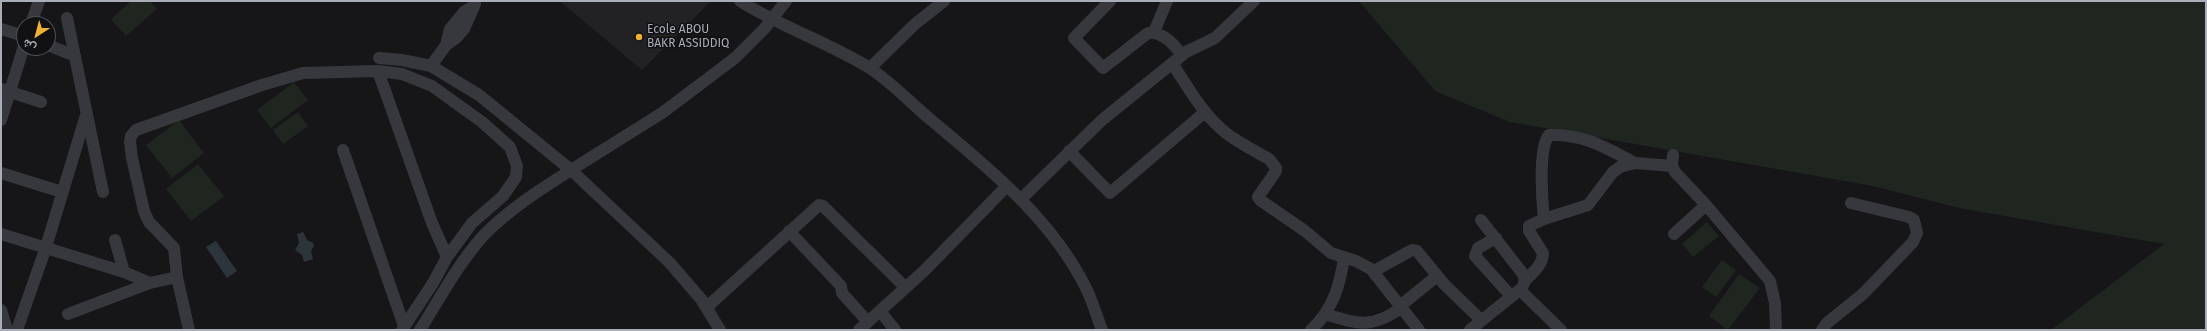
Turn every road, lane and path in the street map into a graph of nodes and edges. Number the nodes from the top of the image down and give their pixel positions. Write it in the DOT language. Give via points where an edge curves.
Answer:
graph roads {
  1 [pos="39,1"];
  2 [pos="740,1"];
  3 [pos="786,1"];
  4 [pos="944,1"];
  5 [pos="1110,1"];
  6 [pos="1168,1"];
  7 [pos="1254,1"];
  8 [pos="476,3"];
  9 [pos="773,11"];
  10 [pos="34,16"];
  11 [pos="67,18"];
  12 [pos="1,29"];
  13 [pos="1154,32"];
  14 [pos="16,34"];
  15 [pos="56,48"];
  16 [pos="20,56"];
  17 [pos="75,56"];
  18 [pos="379,58"];
  19 [pos="1176,59"];
  20 [pos="431,66"];
  21 [pos="870,68"];
  22 [pos="378,71"];
  23 [pos="5,90"];
  24 [pos="41,102"];
  25 [pos="1205,112"];
  26 [pos="86,115"];
  27 [pos="1,120"];
  28 [pos="343,150"];
  29 [pos="1069,151"];
  30 [pos="1635,163"];
  31 [pos="571,170"];
  32 [pos="1,173"];
  33 [pos="1007,186"];
  34 [pos="62,192"];
  35 [pos="103,192"];
  36 [pos="1021,199"];
  37 [pos="1850,203"];
  38 [pos="1706,205"];
  39 [pos="1544,219"];
  40 [pos="1482,220"];
  41 [pos="789,231"];
  42 [pos="1,234"];
  43 [pos="1674,234"];
  44 [pos="1496,238"];
  45 [pos="116,240"];
  46 [pos="46,247"];
  47 [pos="1344,257"];
  48 [pos="447,258"];
  49 [pos="1374,271"];
  50 [pos="124,272"];
  51 [pos="1437,276"];
  52 [pos="177,277"];
  53 [pos="150,283"];
  54 [pos="904,287"];
  55 [pos="1518,289"];
  56 [pos="707,307"];
  57 [pos="1400,307"];
  58 [pos="1,310"];
  59 [pos="880,311"];
  60 [pos="68,314"];
  61 [pos="1325,314"];
  62 [pos="1481,320"];
  63 [pos="868,322"];
  64 [pos="403,328"];
  65 [pos="8,330"];
  66 [pos="17,330"];
  67 [pos="189,330"];
  68 [pos="420,330"];
  69 [pos="720,330"];
  70 [pos="859,330"];
  71 [pos="895,330"];
  72 [pos="1102,330"];
  73 [pos="1311,330"];
  74 [pos="1419,330"];
  75 [pos="1470,330"];
  76 [pos="1561,330"];
  77 [pos="1776,330"];
  78 [pos="1822,330"];
  1 -- 10 [label="street"];
  2 -- 9 [label="street"];
  3 -- 9 [label="street"];
  4 -- 21 [label="street" via="915,24"];
  5 -- 13 [label="street" via="1074,38 1103,68 1148,33"];
  6 -- 13 [label="street"];
  7 -- 19 [label="street" via="1215,38"];
  8 -- 20 [label="street" via="464,12 450,29 446,45"];
  9 -- 21 [label="street"];
  9 -- 31 [label="street" via="735,58 674,104"];
  11 -- 17 [label="street"];
  12 -- 14 [label="street"];
  13 -- 19 [label="street" via="1176,46"];
  15 -- 17 [label="street"];
  16 -- 23 [label="street"];
  17 -- 26 [label="street"];
  18 -- 20 [label="street"];
  19 -- 25 [label="street"];
  19 -- 29 [label="street"];
  20 -- 31 [label="street" via="479,95"];
  21 -- 33 [label="street"];
  22 -- 48 [label="street"];
  22 -- 48 [label="street" via="402,74 432,86 482,122 510,147 517,166 514,183 472,223"];
  22 -- 52 [label="street" via="303,73 136,130 130,142 144,211 149,222 174,248"];
  23 -- 24 [label="street"];
  23 -- 27 [label="street"];
  25 -- 29 [label="street" via="1110,193"];
  25 -- 47 [label="street" via="1226,133 1269,159 1276,168 1258,197 1260,200 1305,231 1331,253"];
  26 -- 34 [label="street"];
  26 -- 35 [label="street"];
  28 -- 64 [label="street"];
  29 -- 36 [label="street"];
  30 -- 38 [label="street" via="1673,160 1675,172"];
  30 -- 39 [label="street" via="1613,172 1588,205"];
  30 -- 39 [label="street" via="1587,139 1567,135 1549,136 1543,145"];
  31 -- 56 [label="street" via="669,262"];
  31 -- 68 [label="street" via="502,218 483,236 452,278"];
  32 -- 34 [label="street"];
  33 -- 36 [label="street"];
  33 -- 54 [label="street" via="925,270"];
  34 -- 46 [label="street"];
  36 -- 72 [label="street" via="1050,233 1075,269 1087,291"];
  37 -- 78 [label="street" via="1909,217 1914,220 1917,233 1913,242 1863,294"];
  38 -- 43 [label="street"];
  38 -- 77 [label="street" via="1770,281 1775,302"];
  39 -- 55 [label="street" via="1528,228 1543,257 1540,265"];
  40 -- 44 [label="street"];
  41 -- 54 [label="street" via="816,207 823,206"];
  41 -- 56 [label="street"];
  41 -- 63 [label="street" via="841,286 842,293"];
  42 -- 46 [label="street"];
  44 -- 55 [label="street" via="1522,274"];
  44 -- 55 [label="street" via="1478,248 1475,256"];
  45 -- 50 [label="street"];
  46 -- 50 [label="street"];
  46 -- 66 [label="street"];
  47 -- 49 [label="street" via="1364,264"];
  47 -- 61 [label="street" via="1337,294"];
  48 -- 64 [label="street"];
  49 -- 51 [label="street" via="1412,250 1417,251"];
  49 -- 57 [label="street"];
  50 -- 53 [label="street"];
  51 -- 57 [label="street"];
  51 -- 62 [label="street"];
  52 -- 53 [label="street"];
  52 -- 67 [label="street"];
  53 -- 60 [label="street"];
  54 -- 59 [label="street"];
  55 -- 62 [label="street"];
  55 -- 76 [label="street"];
  56 -- 69 [label="street"];
  57 -- 61 [label="street" via="1385,320 1374,323 1346,321"];
  57 -- 74 [label="street"];
  58 -- 65 [label="street"];
  59 -- 63 [label="street"];
  59 -- 71 [label="street"];
  61 -- 73 [label="street"];
  62 -- 75 [label="street"];
  63 -- 70 [label="street"];
}
